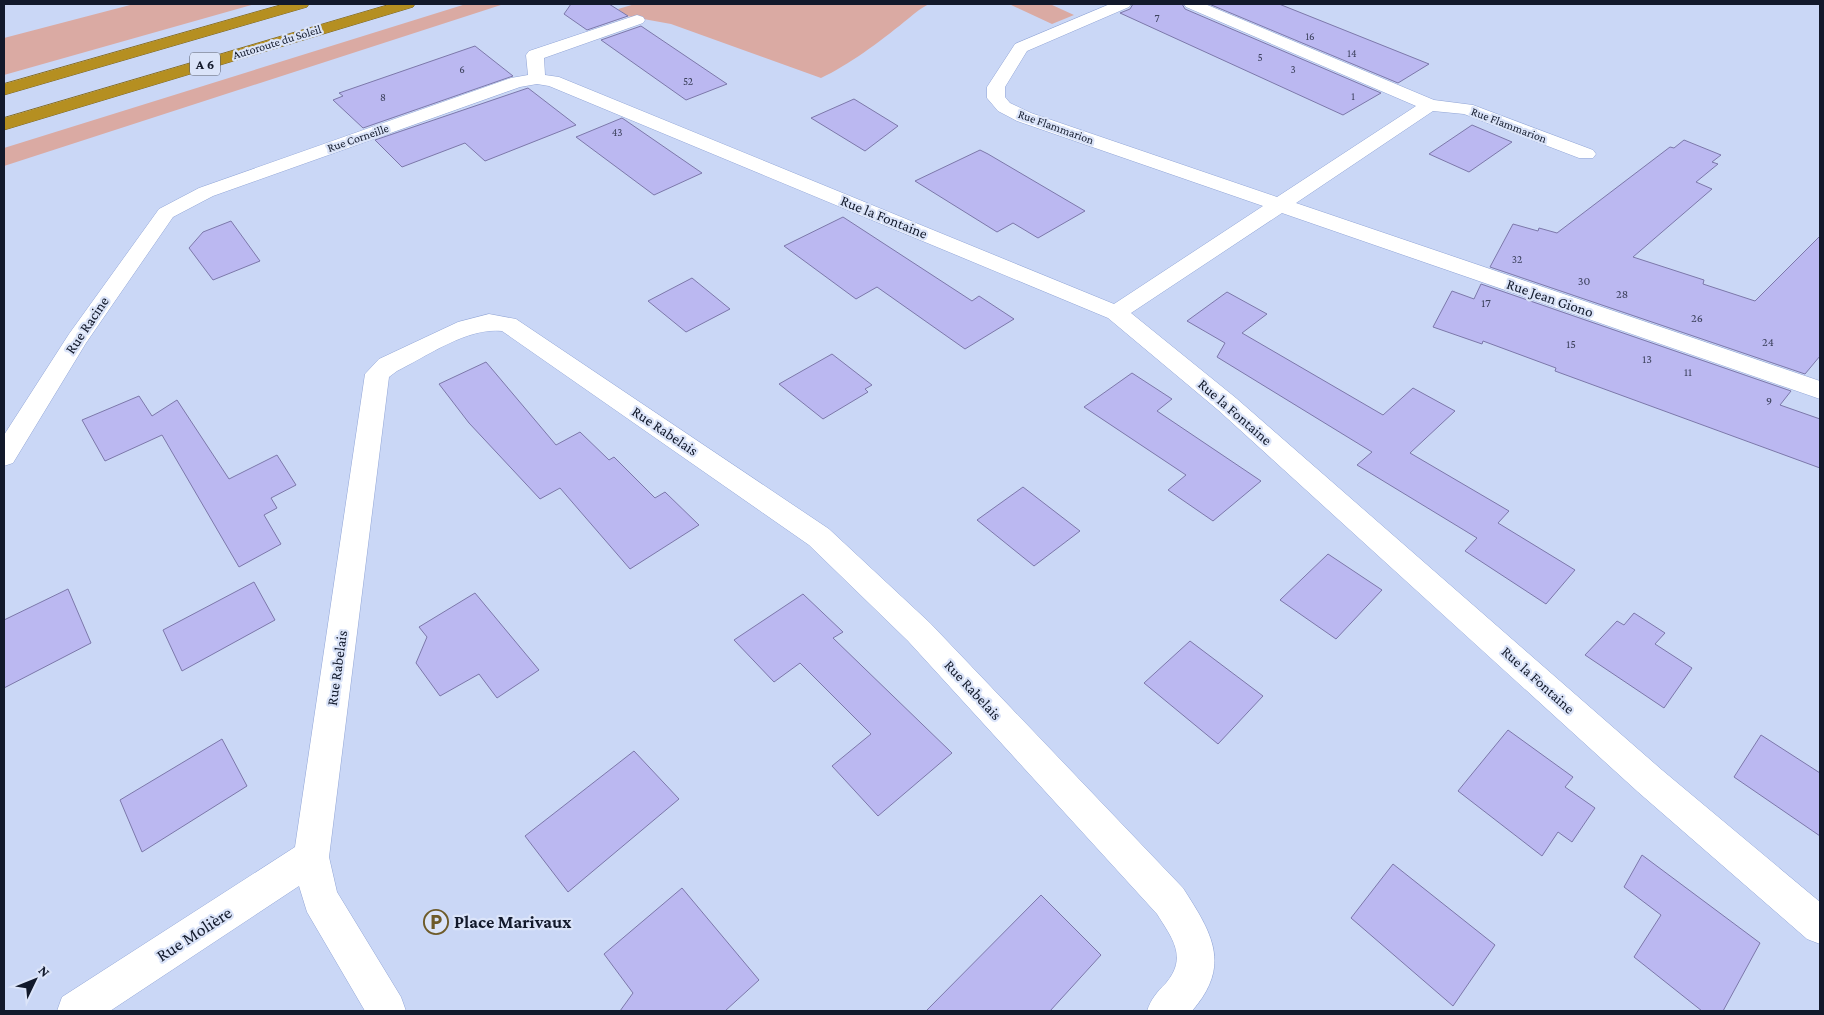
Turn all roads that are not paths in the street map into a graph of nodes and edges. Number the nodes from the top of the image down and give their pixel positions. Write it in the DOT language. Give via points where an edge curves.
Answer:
graph roads {
  1 [pos="301,4"];
  2 [pos="406,4"];
  3 [pos="1123,4"];
  4 [pos="1192,4"];
  5 [pos="637,20"];
  6 [pos="537,79"];
  7 [pos="4,90"];
  8 [pos="1430,105"];
  9 [pos="4,124"];
  10 [pos="1586,154"];
  11 [pos="182,203"];
  12 [pos="1280,204"];
  13 [pos="1116,313"];
  14 [pos="1820,390"];
  15 [pos="4,456"];
  16 [pos="311,857"];
  17 [pos="1820,926"];
  18 [pos="76,1011"];
  19 [pos="387,1011"];
  20 [pos="1166,1011"];
  1 -- 7 [label="highway, Autoroute du Soleil / A 6"];
  2 -- 9 [label="highway, Autoroute du Soleil / A 6"];
  3 -- 12 [label="street, Rue Flammarion" via="1021,48 996,87 996,98 1004,107 1024,117"];
  4 -- 8 [label="street, Rue Flammarion"];
  5 -- 6 [label="street" via="535,55"];
  6 -- 11 [label="street, Rue Corneille" via="517,82"];
  6 -- 13 [label="street, Rue la Fontaine" via="573,88"];
  8 -- 10 [label="street, Rue Flammarion" via="1467,109"];
  8 -- 12 [label="street"];
  11 -- 15 [label="street, Rue Racine" via="166,213 130,262 77,339"];
  12 -- 13 [label="street"];
  12 -- 14 [label="street, Rue Jean Giono"];
  13 -- 17 [label="street, Rue la Fontaine" via="1227,404 1650,781"];
  16 -- 18 [label="street, Rue Molière"];
  16 -- 19 [label="street" via="320,899"];
  16 -- 20 [label="street, Rue Rabelais" via="377,374 388,365 466,327 489,322 508,324 819,537 919,632 1170,901 1190,932 1198,964 1190,984"];
}
